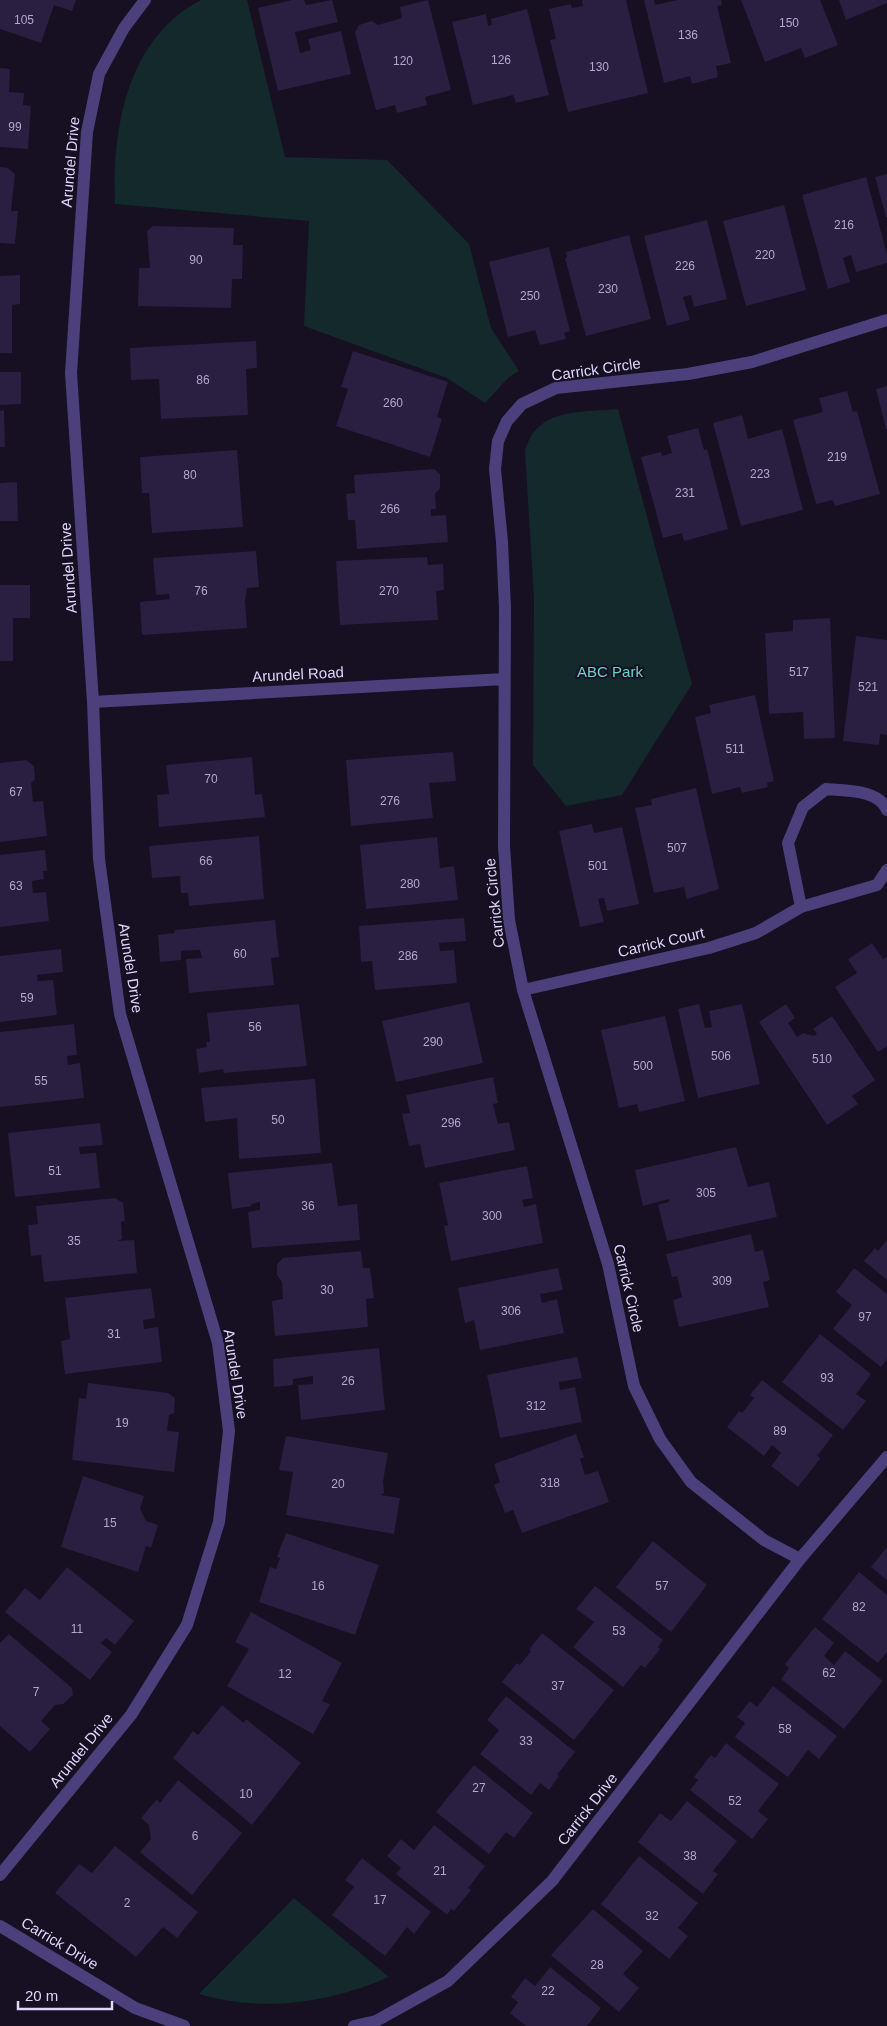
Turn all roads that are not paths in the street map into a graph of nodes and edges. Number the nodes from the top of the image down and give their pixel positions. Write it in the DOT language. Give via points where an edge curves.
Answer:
graph roads {
  1 [pos="145,0"];
  2 [pos="887,320"];
  3 [pos="504,679"];
  4 [pos="93,702"];
  5 [pos="887,810"];
  6 [pos="887,870"];
  7 [pos="801,907"];
  8 [pos="523,990"];
  9 [pos="887,1457"];
  10 [pos="800,1559"];
  11 [pos="0,1875"];
  12 [pos="0,1926"];
  13 [pos="376,2024"];
  14 [pos="184,2026"];
  15 [pos="354,2026"];
  1 -- 4 [label="street, Arundel Drive" via="124,28 99,74 86,132 71,373"];
  2 -- 3 [label="street, Carrick Circle" via="752,362 688,374 556,388 522,404 498,441 495,469 505,598"];
  3 -- 4 [label="street, Arundel Road"];
  3 -- 8 [label="street, Carrick Circle" via="504,846 509,920"];
  4 -- 11 [label="street, Arundel Drive" via="99,859 120,1014 218,1343 228,1431 219,1522 187,1625 131,1715"];
  5 -- 7 [label="street" via="885,805 864,793 826,790 803,806 788,843"];
  6 -- 7 [label="street, Carrick Court" via="876,885"];
  7 -- 8 [label="street, Carrick Court" via="756,933 709,948"];
  8 -- 10 [label="street, Carrick Circle" via="608,1264 634,1386 660,1439 691,1482 764,1540"];
  9 -- 10 [label="street"];
  10 -- 13 [label="street, Carrick Drive" via="552,1881 448,1981"];
  12 -- 14 [label="street, Carrick Drive" via="135,2008"];
  13 -- 15 [label="street, Carrick Drive"];
}
